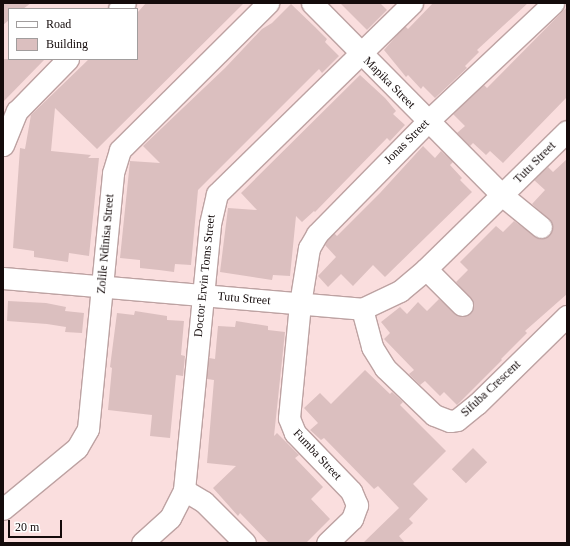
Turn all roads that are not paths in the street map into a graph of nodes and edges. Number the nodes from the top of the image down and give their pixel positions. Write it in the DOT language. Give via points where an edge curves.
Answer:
graph roads {
  1 [pos="268,3"];
  2 [pos="312,3"];
  3 [pos="412,3"];
  4 [pos="553,3"];
  5 [pos="360,54"];
  6 [pos="67,60"];
  7 [pos="428,121"];
  8 [pos="567,131"];
  9 [pos="3,144"];
  10 [pos="503,196"];
  11 [pos="541,227"];
  12 [pos="426,269"];
  13 [pos="3,278"];
  14 [pos="102,286"];
  15 [pos="202,295"];
  16 [pos="300,304"];
  17 [pos="462,305"];
  18 [pos="362,309"];
  19 [pos="567,316"];
  20 [pos="184,490"];
  21 [pos="3,509"];
  22 [pos="142,543"];
  23 [pos="245,543"];
  24 [pos="327,543"];
  1 -- 14 [label="street, Zolile Ndinisa Street" via="120,150 113,173"];
  2 -- 5 [label="street, Mapika Street"];
  3 -- 5 [label="street, Doctor Ervin Toms Street"];
  4 -- 7 [label="street, Jonas Street"];
  5 -- 7 [label="street, Mapika Street"];
  5 -- 15 [label="street, Doctor Ervin Toms Street" via="217,194 210,224"];
  6 -- 9 [label="street" via="17,111"];
  7 -- 10 [label="street, Mapika Street"];
  7 -- 16 [label="street, Jonas Street" via="317,234 309,248"];
  8 -- 10 [label="street, Tutu Street"];
  10 -- 11 [label="street"];
  10 -- 12 [label="street, Tutu Street"];
  12 -- 17 [label="street"];
  12 -- 18 [label="street, Tutu Street" via="395,294"];
  13 -- 14 [label="street, Tutu Street"];
  14 -- 15 [label="street, Tutu Street"];
  14 -- 21 [label="street, Zolile Ndinisa Street" via="85,436 77,448"];
  15 -- 16 [label="street, Tutu Street"];
  15 -- 20 [label="street, Doctor Ervin Toms Street"];
  16 -- 18 [label="street, Tutu Street"];
  16 -- 24 [label="street, Fumba Street" via="289,411 290,424 295,433 355,495 357,505 352,519"];
  18 -- 19 [label="street, Sifuba Crescent" via="372,347 385,368 434,415 450,421 457,420 478,404"];
  20 -- 22 [label="street, Doctor Ervin Toms Street" via="170,518"];
  20 -- 23 [label="street" via="204,502"];
}
